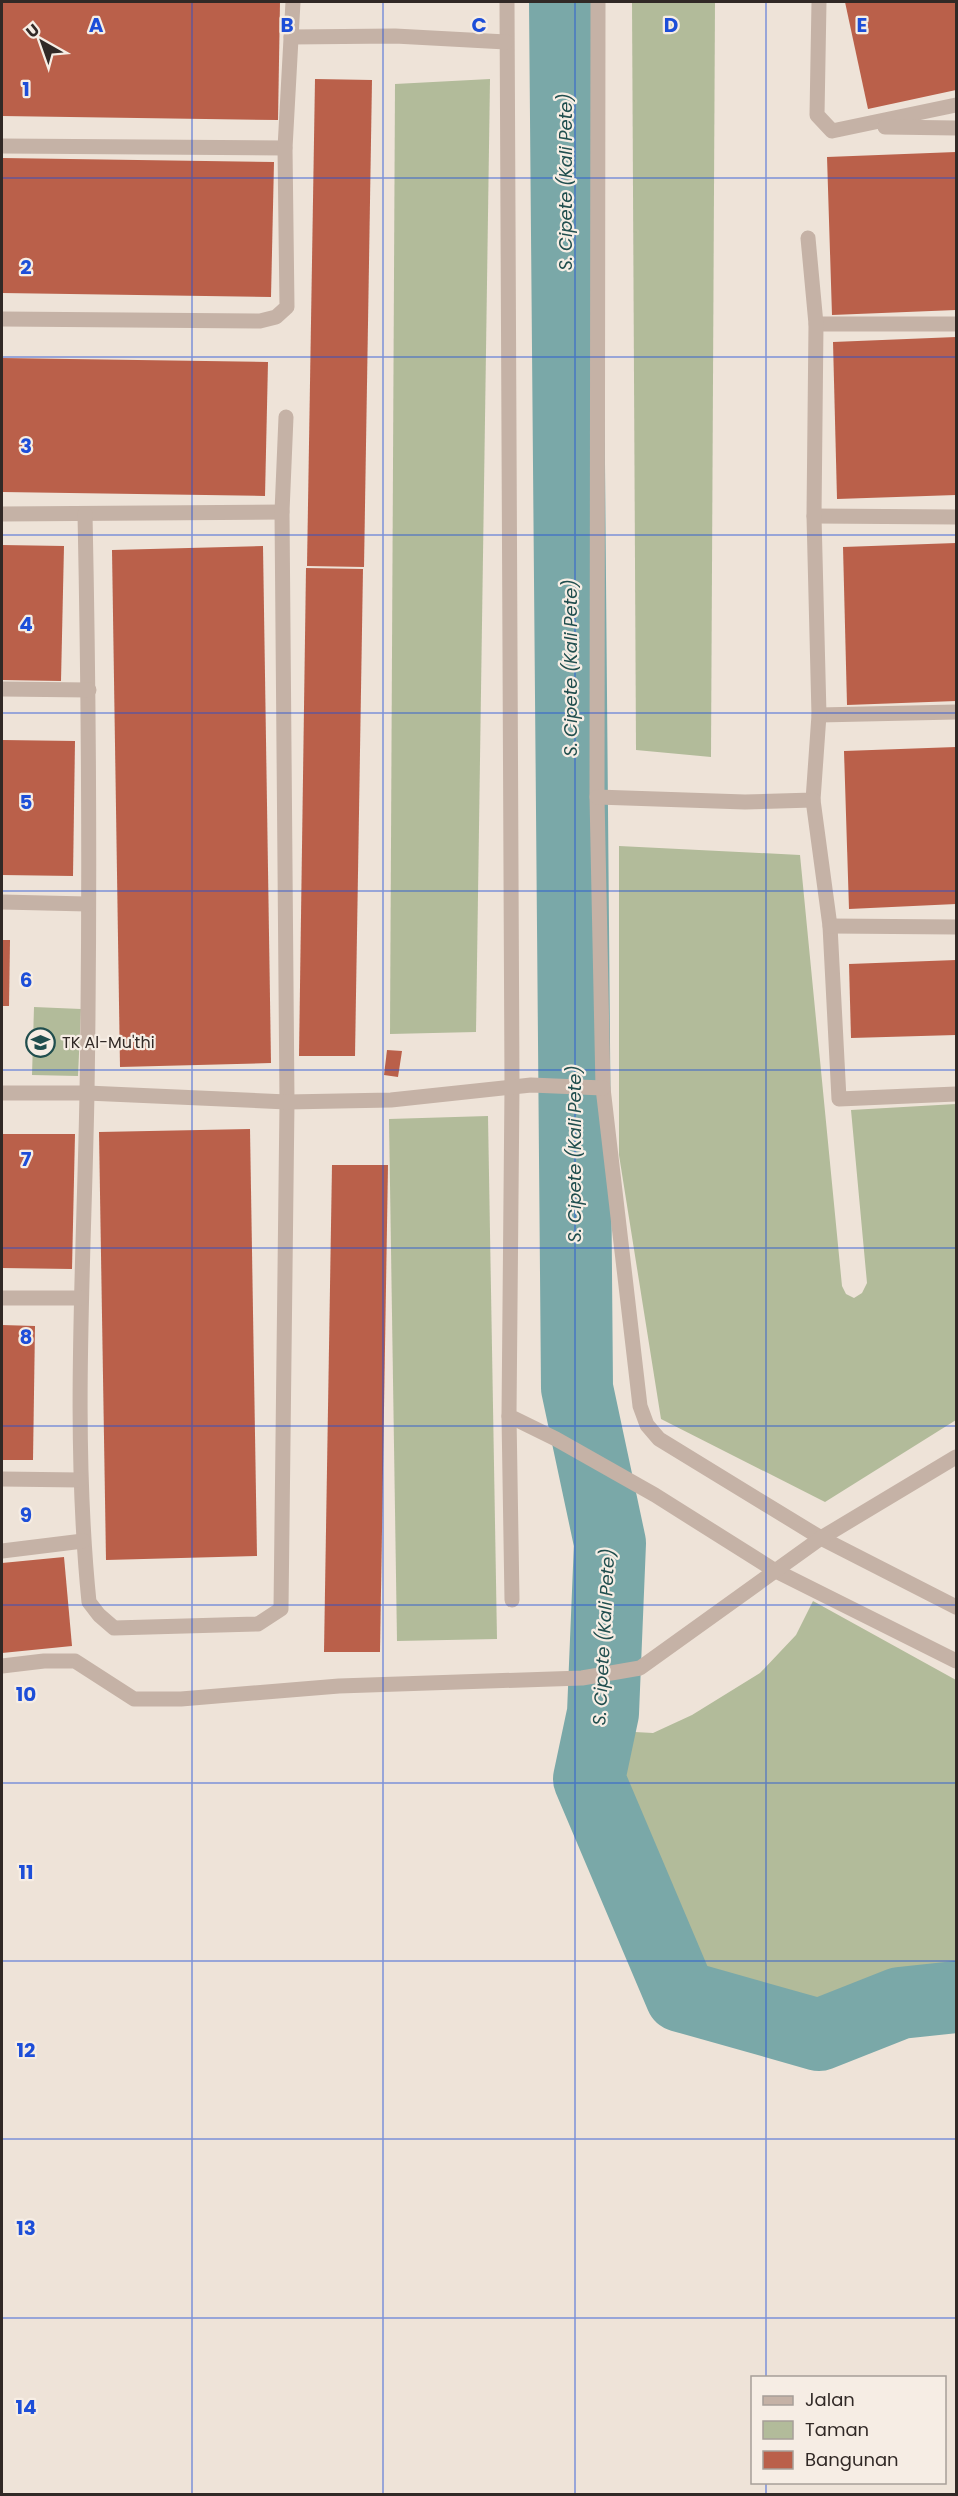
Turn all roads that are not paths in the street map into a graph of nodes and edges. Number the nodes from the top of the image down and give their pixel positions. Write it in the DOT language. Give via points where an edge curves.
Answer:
graph roads {
  1 [pos="293,2"];
  2 [pos="507,2"];
  3 [pos="598,2"];
  4 [pos="819,2"];
  5 [pos="291,37"];
  6 [pos="506,42"];
  7 [pos="957,105"];
  8 [pos="860,127"];
  9 [pos="957,128"];
  10 [pos="2,146"];
  11 [pos="285,148"];
  12 [pos="808,238"];
  13 [pos="2,319"];
  14 [pos="816,324"];
  15 [pos="957,324"];
  16 [pos="285,417"];
  17 [pos="282,512"];
  18 [pos="2,514"];
  19 [pos="85,514"];
  20 [pos="814,516"];
  21 [pos="957,517"];
  22 [pos="2,689"];
  23 [pos="89,690"];
  24 [pos="957,712"];
  25 [pos="819,715"];
  26 [pos="597,797"];
  27 [pos="813,800"];
  28 [pos="2,902"];
  29 [pos="87,904"];
  30 [pos="830,926"];
  31 [pos="957,927"];
  32 [pos="512,1087"];
  33 [pos="603,1088"];
  34 [pos="87,1093"];
  35 [pos="2,1094"];
  36 [pos="957,1094"];
  37 [pos="287,1102"];
  38 [pos="2,1298"];
  39 [pos="81,1298"];
  40 [pos="508,1416"];
  41 [pos="957,1457"];
  42 [pos="2,1479"];
  43 [pos="80,1480"];
  44 [pos="821,1538"];
  45 [pos="83,1541"];
  46 [pos="2,1551"];
  47 [pos="774,1570"];
  48 [pos="512,1599"];
  49 [pos="957,1607"];
  50 [pos="957,1661"];
  51 [pos="2,1666"];
  1 -- 5 [label="street"];
  2 -- 6 [label="street"];
  3 -- 26 [label="street"];
  4 -- 8 [label="street" via="817,115 832,131"];
  5 -- 6 [label="street" via="395,36"];
  5 -- 11 [label="street"];
  6 -- 32 [label="street"];
  7 -- 8 [label="street"];
  8 -- 9 [label="street"];
  10 -- 11 [label="street"];
  11 -- 13 [label="street" via="287,307 276,317 260,321"];
  12 -- 14 [label="street"];
  14 -- 15 [label="street"];
  14 -- 20 [label="street"];
  16 -- 17 [label="street"];
  17 -- 19 [label="street"];
  17 -- 37 [label="street"];
  18 -- 19 [label="street"];
  19 -- 23 [label="street"];
  20 -- 21 [label="street"];
  20 -- 25 [label="street"];
  22 -- 23 [label="street"];
  23 -- 29 [label="street"];
  24 -- 25 [label="street"];
  25 -- 27 [label="street"];
  26 -- 27 [label="street"];
  26 -- 33 [label="street"];
  27 -- 30 [label="street"];
  28 -- 29 [label="street"];
  29 -- 34 [label="street"];
  30 -- 31 [label="street"];
  30 -- 36 [label="street" via="839,1100"];
  32 -- 33 [label="street" via="531,1084"];
  32 -- 37 [label="street" via="391,1100"];
  32 -- 40 [label="street"];
  33 -- 44 [label="street" via="640,1406 647,1425 659,1439"];
  34 -- 35 [label="street"];
  34 -- 37 [label="street"];
  34 -- 39 [label="street"];
  37 -- 45 [label="street" via="281,1609 258,1624 114,1628 89,1602"];
  38 -- 39 [label="street"];
  39 -- 43 [label="street"];
  40 -- 47 [label="street" via="655,1495"];
  40 -- 48 [label="street"];
  41 -- 44 [label="street"];
  42 -- 43 [label="street"];
  43 -- 45 [label="street"];
  44 -- 47 [label="street"];
  44 -- 49 [label="street"];
  45 -- 46 [label="street"];
  47 -- 50 [label="street"];
  47 -- 51 [label="street" via="640,1668 582,1678 339,1686 134,1699 75,1661 44,1660"];
}
